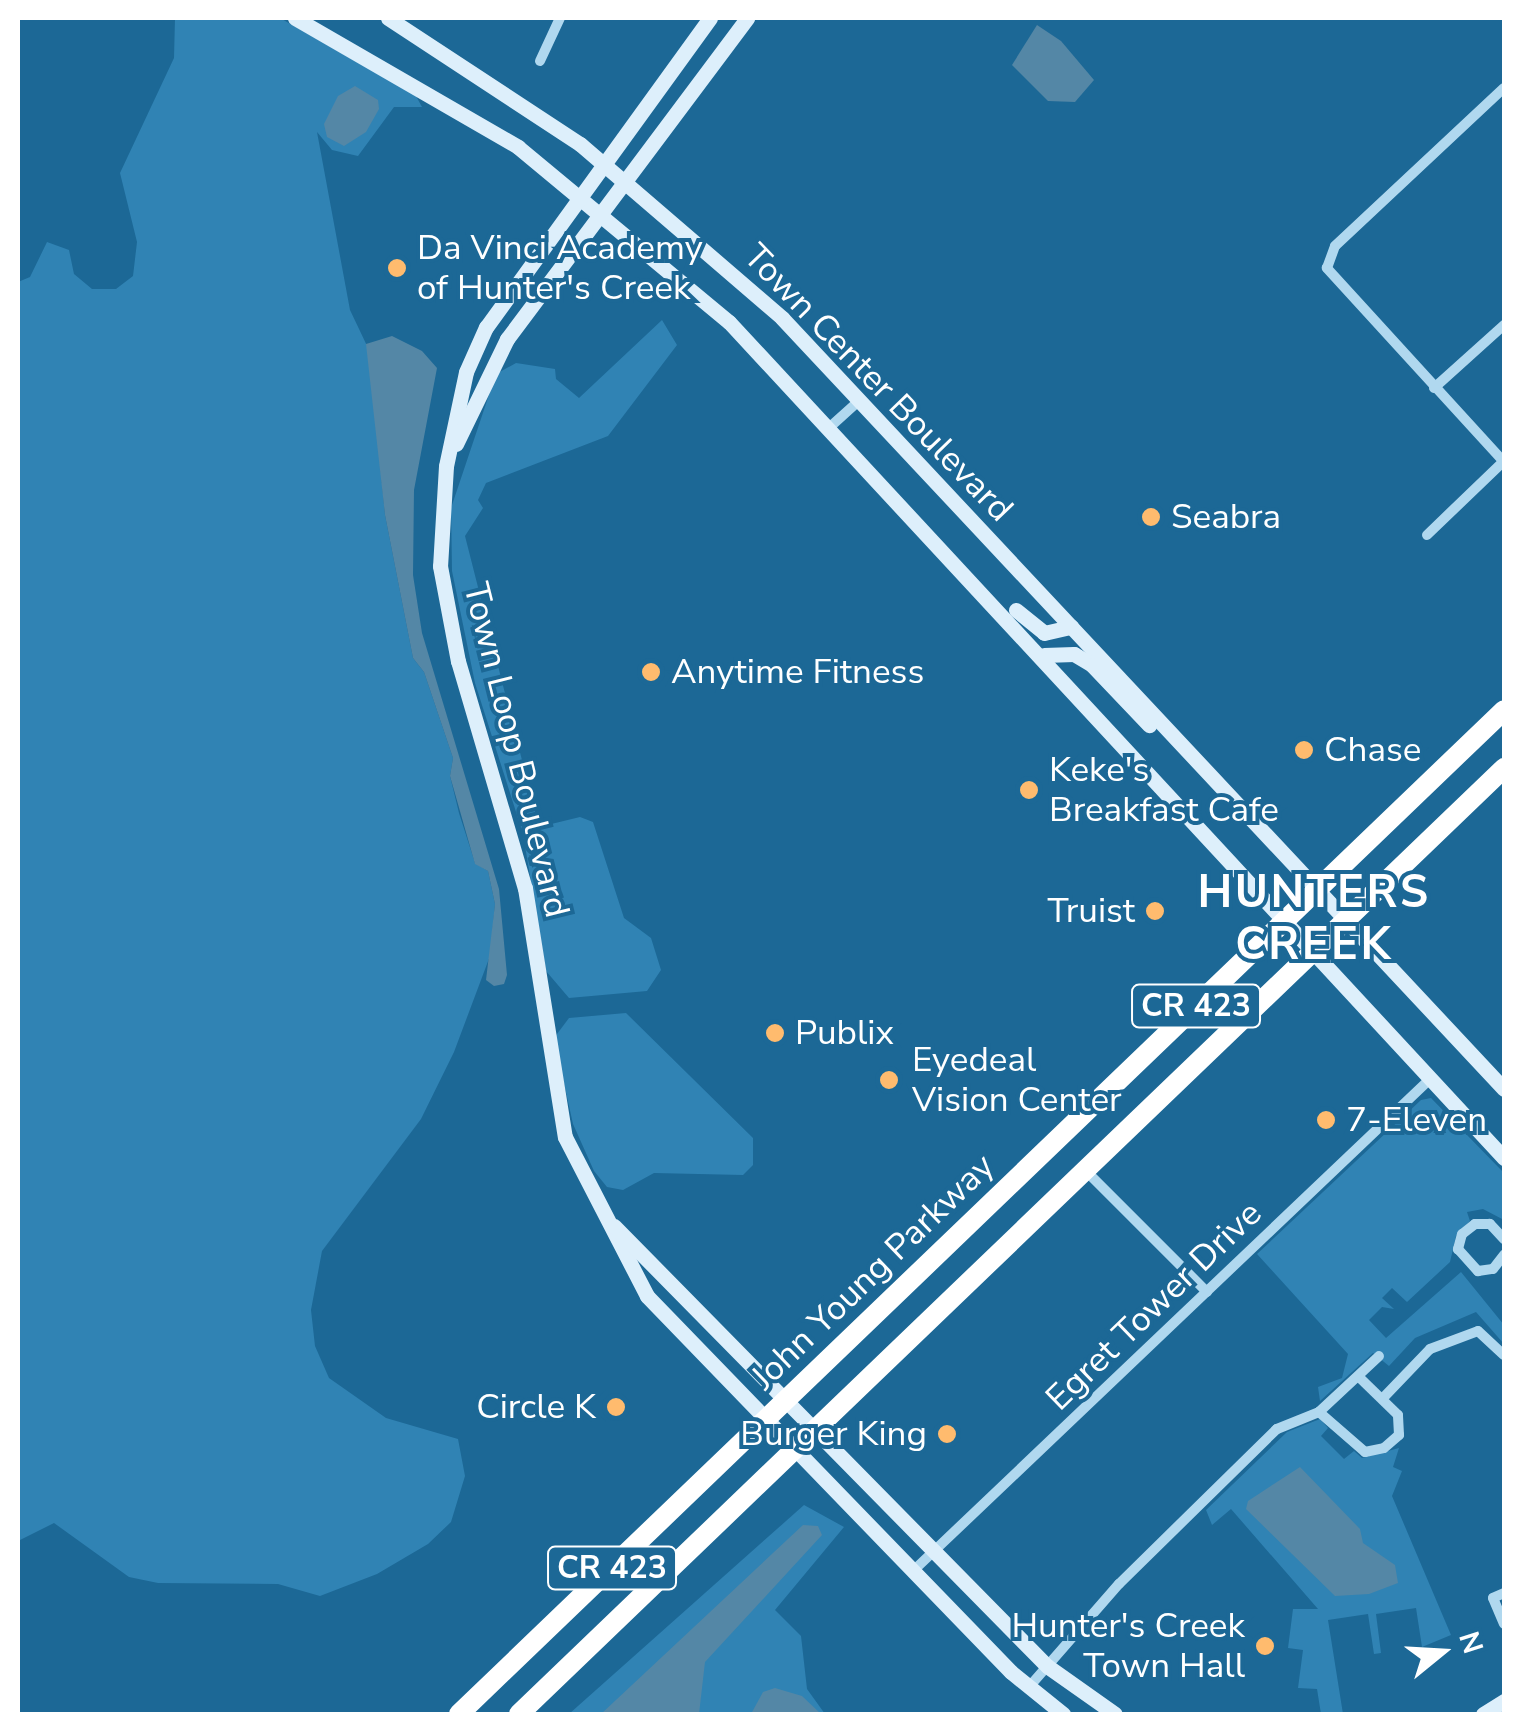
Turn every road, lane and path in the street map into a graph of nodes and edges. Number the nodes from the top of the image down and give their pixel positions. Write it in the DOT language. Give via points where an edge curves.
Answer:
graph roads {
  1 [pos="295,18"];
  2 [pos="388,18"];
  3 [pos="560,18"];
  4 [pos="710,18"];
  5 [pos="747,18"];
  6 [pos="540,60"];
  7 [pos="1503,93"];
  8 [pos="604,164"];
  9 [pos="626,182"];
  10 [pos="580,193"];
  11 [pos="603,211"];
  12 [pos="1504,326"];
  13 [pos="1434,388"];
  14 [pos="860,400"];
  15 [pos="831,426"];
  16 [pos="1504,462"];
  17 [pos="446,466"];
  18 [pos="932,534"];
  19 [pos="1427,536"];
  20 [pos="1072,627"];
  21 [pos="1044,656"];
  22 [pos="1504,710"];
  23 [pos="1178,740"];
  24 [pos="1504,768"];
  25 [pos="1319,887"];
  26 [pos="1349,918"];
  27 [pos="1284,922"];
  28 [pos="1313,952"];
  29 [pos="1431,1078"];
  30 [pos="1504,1090"];
  31 [pos="1504,1158"];
  32 [pos="1086,1171"];
  33 [pos="604,1216"];
  34 [pos="1504,1236"];
  35 [pos="1504,1254"];
  36 [pos="1207,1292"];
  37 [pos="647,1296"];
  38 [pos="688,1296"];
  39 [pos="1504,1355"];
  40 [pos="1379,1356"];
  41 [pos="1361,1379"];
  42 [pos="1384,1396"];
  43 [pos="788,1399"];
  44 [pos="1320,1412"];
  45 [pos="765,1421"];
  46 [pos="817,1428"];
  47 [pos="793,1451"];
  48 [pos="934,1552"];
  49 [pos="912,1571"];
  50 [pos="1504,1593"];
  51 [pos="1504,1624"];
  52 [pos="1046,1666"];
  53 [pos="1028,1686"];
  54 [pos="1504,1701"];
  55 [pos="459,1714"];
  56 [pos="519,1714"];
  57 [pos="1063,1714"];
  58 [pos="1115,1714"];
  59 [pos="1484,1714"];
  1 -- 10 [label="street, Town Center Boulevard" via="518,147"];
  2 -- 8 [label="street, Town Center Boulevard" via="522,102"];
  3 -- 6 [label="street"];
  4 -- 8 [label="street, Town Loop Boulevard"];
  5 -- 9 [label="street, Town Loop Boulevard"];
  7 -- 13 [label="street" via="1328,258 1337,286"];
  8 -- 9 [label="street, Town Center Boulevard"];
  8 -- 10 [label="street, Town Loop Boulevard"];
  9 -- 11 [label="street, Town Loop Boulevard"];
  9 -- 14 [label="street, Town Center Boulevard" via="782,318"];
  10 -- 11 [label="street, Town Center Boulevard"];
  10 -- 17 [label="street, Town Loop Boulevard" via="486,327 466,372"];
  11 -- 15 [label="street, Town Center Boulevard" via="729,322"];
  11 -- 17 [label="street, Town Loop Boulevard" via="507,338"];
  12 -- 13 [label="street"];
  13 -- 16 [label="street"];
  14 -- 15 [label="street"];
  14 -- 20 [label="street, Town Center Boulevard"];
  15 -- 18 [label="street, Town Center Boulevard"];
  16 -- 19 [label="street"];
  17 -- 33 [label="street, Town Loop Boulevard" via="440,566 458,660 496,771 524,888 554,1100"];
  18 -- 20 [label="street, Town Center Boulevard" via="964,554 1028,622 1058,635"];
  18 -- 21 [label="street, Town Center Boulevard"];
  20 -- 23 [label="street, Town Center Boulevard"];
  21 -- 23 [label="street, Town Center Boulevard" via="1074,654 1092,664 1152,728"];
  21 -- 27 [label="street, Town Center Boulevard"];
  22 -- 25 [label="highway, John Young Parkway / CR 423"];
  23 -- 25 [label="street, Town Center Boulevard"];
  24 -- 26 [label="highway, John Young Parkway / CR 423"];
  25 -- 26 [label="street, Town Center Boulevard"];
  25 -- 27 [label="highway, John Young Parkway / CR 423"];
  26 -- 28 [label="highway, John Young Parkway / CR 423"];
  26 -- 30 [label="street, Town Center Boulevard"];
  27 -- 28 [label="street, Town Center Boulevard"];
  27 -- 43 [label="highway, John Young Parkway / CR 423"];
  28 -- 29 [label="street, Town Center Boulevard"];
  28 -- 32 [label="highway, John Young Parkway / CR 423"];
  29 -- 31 [label="street, Town Center Boulevard"];
  29 -- 36 [label="street, Egret Tower Drive"];
  32 -- 36 [label="street"];
  32 -- 46 [label="highway, John Young Parkway / CR 423"];
  33 -- 37 [label="street, Town Loop Boulevard"];
  33 -- 38 [label="street, Town Loop Boulevard"];
  34 -- 35 [label="street" via="1490,1224 1474,1224 1458,1249 1478,1271 1493,1268"];
  36 -- 48 [label="street, Egret Tower Drive"];
  37 -- 38 [label="street" via="672,1290"];
  37 -- 45 [label="street, Town Loop Boulevard"];
  38 -- 43 [label="street, Town Loop Boulevard"];
  39 -- 42 [label="street" via="1478,1331 1430,1349"];
  40 -- 41 [label="street"];
  41 -- 42 [label="street"];
  41 -- 44 [label="street"];
  42 -- 44 [label="street" via="1398,1416 1398,1435 1384,1448 1365,1452"];
  43 -- 45 [label="highway, John Young Parkway / CR 423"];
  43 -- 46 [label="street, Town Loop Boulevard"];
  44 -- 52 [label="street" via="1277,1429"];
  45 -- 47 [label="street, Town Loop Boulevard"];
  45 -- 55 [label="highway, John Young Parkway / CR 423"];
  46 -- 47 [label="highway, John Young Parkway / CR 423"];
  46 -- 48 [label="street, Town Loop Boulevard"];
  47 -- 49 [label="street, Town Loop Boulevard"];
  47 -- 56 [label="highway, John Young Parkway / CR 423"];
  48 -- 49 [label="street, Egret Tower Drive"];
  48 -- 52 [label="street, Town Loop Boulevard"];
  49 -- 53 [label="street, Town Loop Boulevard"];
  50 -- 51 [label="street" via="1493,1598"];
  52 -- 53 [label="street"];
  52 -- 58 [label="street, Town Loop Boulevard"];
  53 -- 57 [label="street, Town Loop Boulevard"];
  54 -- 59 [label="street"];
}
